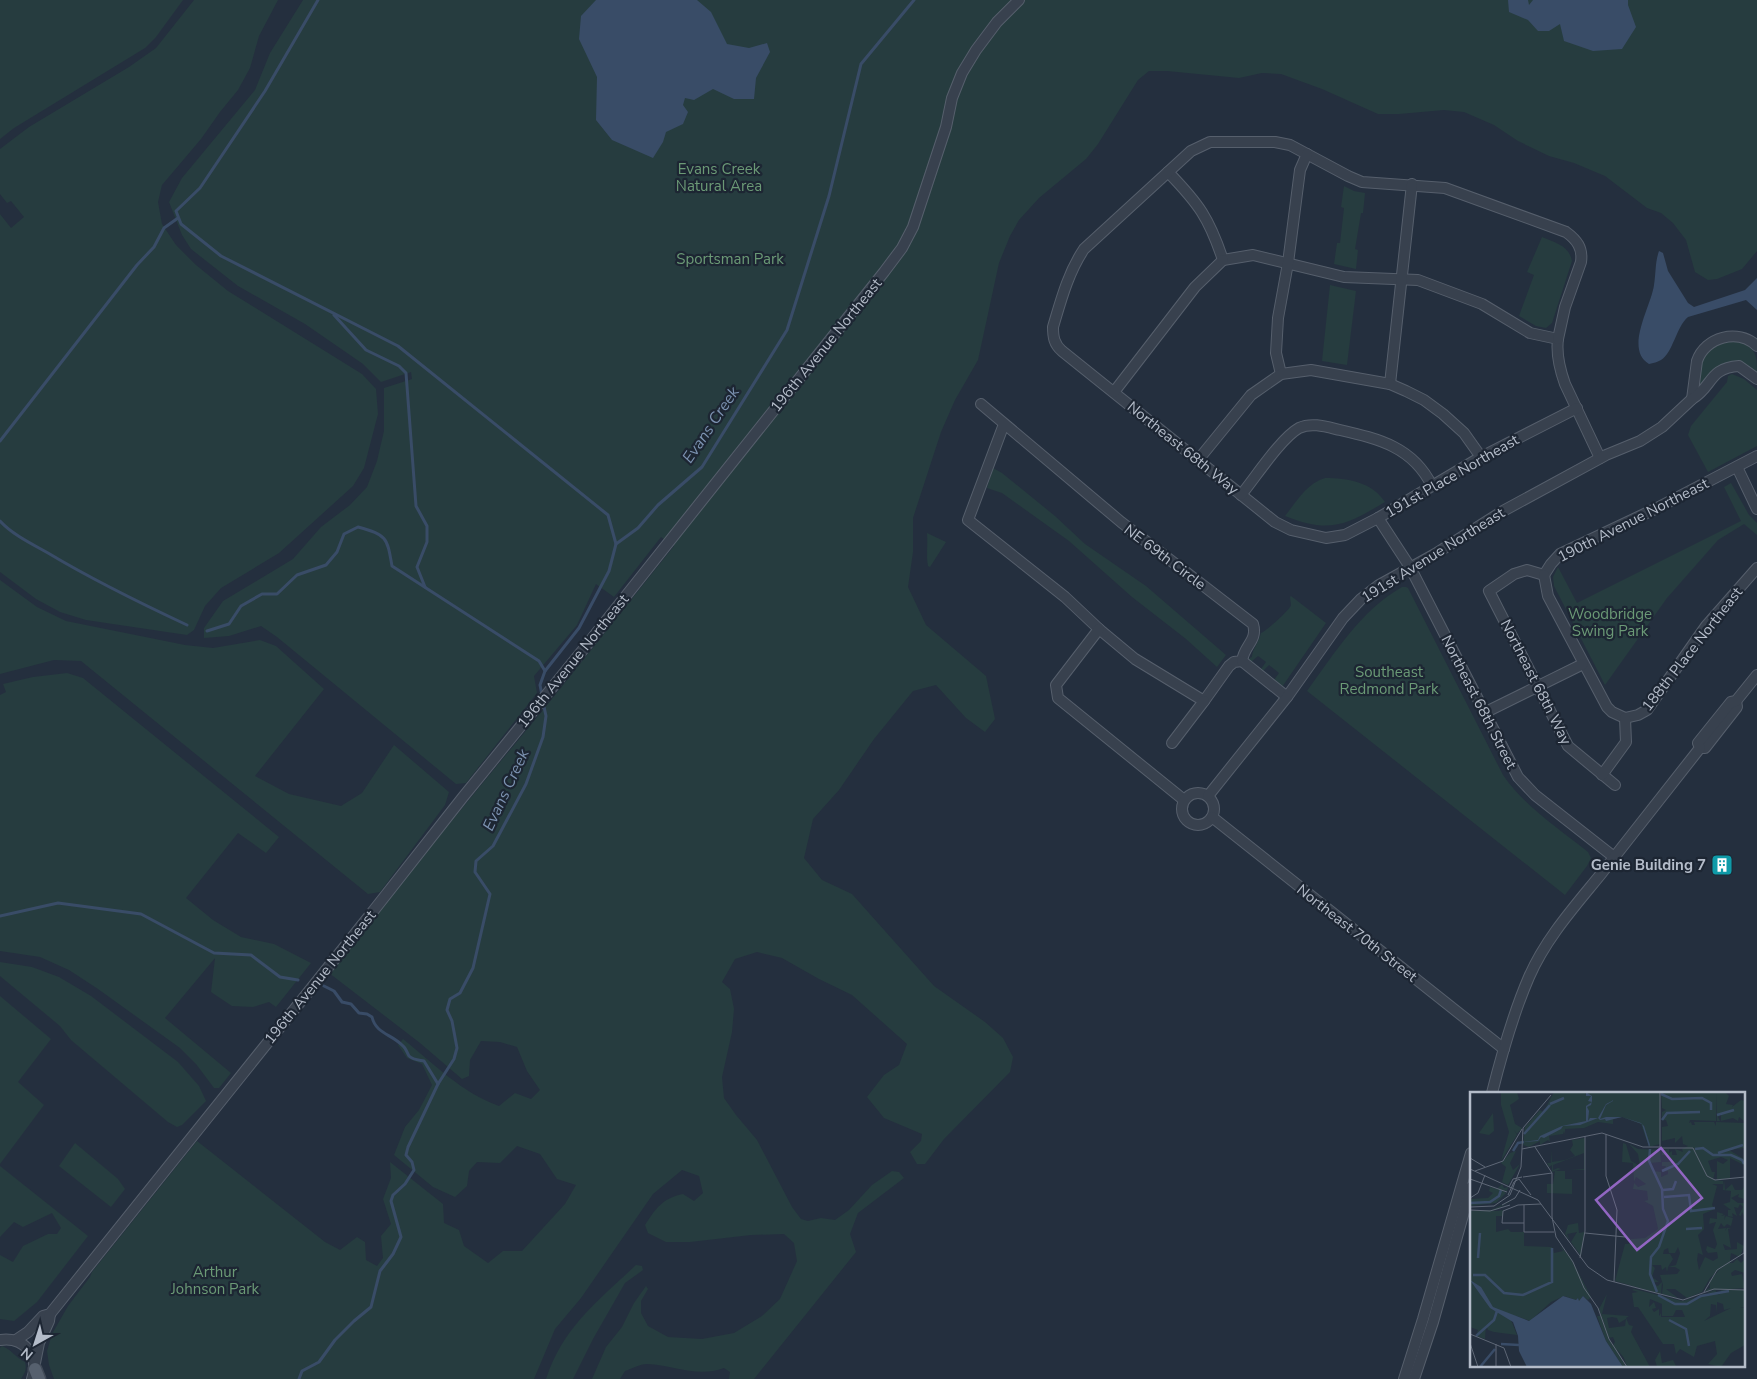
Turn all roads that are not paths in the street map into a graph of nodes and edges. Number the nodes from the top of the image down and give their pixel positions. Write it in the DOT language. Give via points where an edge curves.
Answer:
graph roads {
  1 [pos="1019,0"];
  2 [pos="1307,154"];
  3 [pos="1168,172"];
  4 [pos="1412,184"];
  5 [pos="1223,260"];
  6 [pos="1288,262"];
  7 [pos="1401,280"];
  8 [pos="1558,339"];
  9 [pos="1757,346"];
  10 [pos="1281,374"];
  11 [pos="1757,379"];
  12 [pos="1390,384"];
  13 [pos="1114,392"];
  14 [pos="1692,399"];
  15 [pos="981,404"];
  16 [pos="1577,408"];
  17 [pos="1004,424"];
  18 [pos="1757,456"];
  19 [pos="1482,458"];
  20 [pos="1600,458"];
  21 [pos="1198,460"];
  22 [pos="1737,466"];
  23 [pos="1432,486"];
  24 [pos="1241,495"];
  25 [pos="1757,510"];
  26 [pos="1378,518"];
  27 [pos="1326,538"];
  28 [pos="1410,567"];
  29 [pos="1757,568"];
  30 [pos="1544,575"];
  31 [pos="1489,591"];
  32 [pos="1099,629"];
  33 [pos="1242,661"];
  34 [pos="1583,664"];
  35 [pos="1757,675"];
  36 [pos="1537,686"];
  37 [pos="1287,697"];
  38 [pos="1204,701"];
  39 [pos="1484,713"];
  40 [pos="1625,718"];
  41 [pos="1172,743"];
  42 [pos="1602,775"];
  43 [pos="1615,785"];
  44 [pos="1208,796"];
  45 [pos="1184,800"];
  46 [pos="1212,817"];
  47 [pos="1614,858"];
  48 [pos="1504,1048"];
  49 [pos="1492,1092"];
  50 [pos="1470,1156"];
  51 [pos="1470,1191"];
  52 [pos="50,1314"];
  53 [pos="6,1338"];
  54 [pos="35,1373"];
  55 [pos="1404,1379"];
  56 [pos="1414,1379"];
  1 -- 52 [label="street, 196th Avenue Northeast" via="997,22 962,73 916,219 902,248"];
  2 -- 3 [label="street" via="1275,142 1210,142 1191,151"];
  2 -- 4 [label="street" via="1362,182"];
  2 -- 6 [label="street" via="1300,170"];
  3 -- 5 [label="street" via="1206,216"];
  3 -- 13 [label="street, Northeast 68th Way" via="1084,249 1069,276 1053,327 1057,346"];
  4 -- 7 [label="street"];
  4 -- 8 [label="street" via="1445,188 1566,232 1575,239 1582,254 1581,262"];
  5 -- 6 [label="street" via="1253,255"];
  5 -- 13 [label="street" via="1195,287"];
  6 -- 7 [label="street" via="1344,277"];
  6 -- 10 [label="street" via="1276,344"];
  7 -- 8 [label="street" via="1418,280 1482,304 1530,333"];
  7 -- 12 [label="street"];
  8 -- 16 [label="street" via="1561,372"];
  9 -- 14 [label="street" via="1734,336 1718,338 1708,344 1697,361"];
  10 -- 12 [label="street" via="1311,370"];
  10 -- 21 [label="street" via="1251,395"];
  11 -- 14 [label="street, 191st Avenue Northeast" via="1739,366 1724,368"];
  12 -- 19 [label="street" via="1424,400 1444,414 1464,433"];
  13 -- 21 [label="street, Northeast 68th Way"];
  14 -- 20 [label="street, 191st Avenue Northeast" via="1655,432"];
  15 -- 17 [label="street, NE 69th Circle"];
  16 -- 19 [label="street, 191st Place Northeast"];
  16 -- 20 [label="street"];
  17 -- 32 [label="street" via="968,520 1065,597"];
  17 -- 33 [label="street, NE 69th Circle" via="1121,522 1253,624 1253,639 1244,651"];
  18 -- 22 [label="street, 190th Avenue Northeast"];
  19 -- 23 [label="street, 191st Place Northeast"];
  20 -- 28 [label="street, 191st Avenue Northeast" via="1502,511"];
  21 -- 24 [label="street, Northeast 68th Way"];
  22 -- 25 [label="street"];
  22 -- 30 [label="street, 190th Avenue Northeast" via="1560,554"];
  23 -- 24 [label="street" via="1410,457 1383,441 1312,425 1287,437"];
  23 -- 26 [label="street, 191st Place Northeast"];
  24 -- 27 [label="street, Northeast 68th Way" via="1275,522 1291,530"];
  26 -- 27 [label="street, 191st Place Northeast" via="1345,535"];
  26 -- 28 [label="street, Northeast 68th Street"];
  28 -- 37 [label="street, 191st Avenue Northeast" via="1379,585 1351,609"];
  28 -- 39 [label="street, Northeast 68th Street"];
  29 -- 40 [label="street, 188th Place Northeast" via="1706,626 1647,710"];
  30 -- 31 [label="street, 190th Avenue Northeast" via="1527,570 1514,574"];
  30 -- 34 [label="street" via="1548,596"];
  31 -- 36 [label="street, Northeast 68th Way"];
  32 -- 38 [label="street" via="1135,660"];
  32 -- 45 [label="street" via="1056,685 1058,698"];
  33 -- 37 [label="street"];
  33 -- 38 [label="street, NE 69th Circle" via="1229,666"];
  34 -- 36 [label="street"];
  34 -- 40 [label="street" via="1607,707"];
  35 -- 47 [label="street" via="1698,743 1700,748"];
  36 -- 39 [label="street"];
  36 -- 42 [label="street, Northeast 68th Way" via="1568,746"];
  37 -- 44 [label="street, 191st Avenue Northeast"];
  38 -- 41 [label="street, NE 69th Circle"];
  39 -- 47 [label="street, Northeast 68th Street" via="1511,766 1526,786"];
  40 -- 42 [label="street, 188th Place Northeast" via="1626,742"];
  42 -- 43 [label="street, Northeast 68th Way"];
  44 -- 45 [label="street" via="1195,793"];
  44 -- 46 [label="street" via="1214,806"];
  45 -- 46 [label="street" via="1183,813 1188,821 1200,824"];
  46 -- 48 [label="street, Northeast 70th Street"];
  47 -- 48 [label="street" via="1548,942 1530,976"];
  48 -- 49 [label="street"];
  50 -- 55 [label="street"];
  51 -- 56 [label="street"];
  52 -- 53 [label="street, 196th Avenue Northeast" via="43,1316 28,1332"];
  52 -- 54 [label="street, 196th Avenue Northeast" via="39,1343"];
  53 -- 54 [label="street" via="29,1349"];
}
